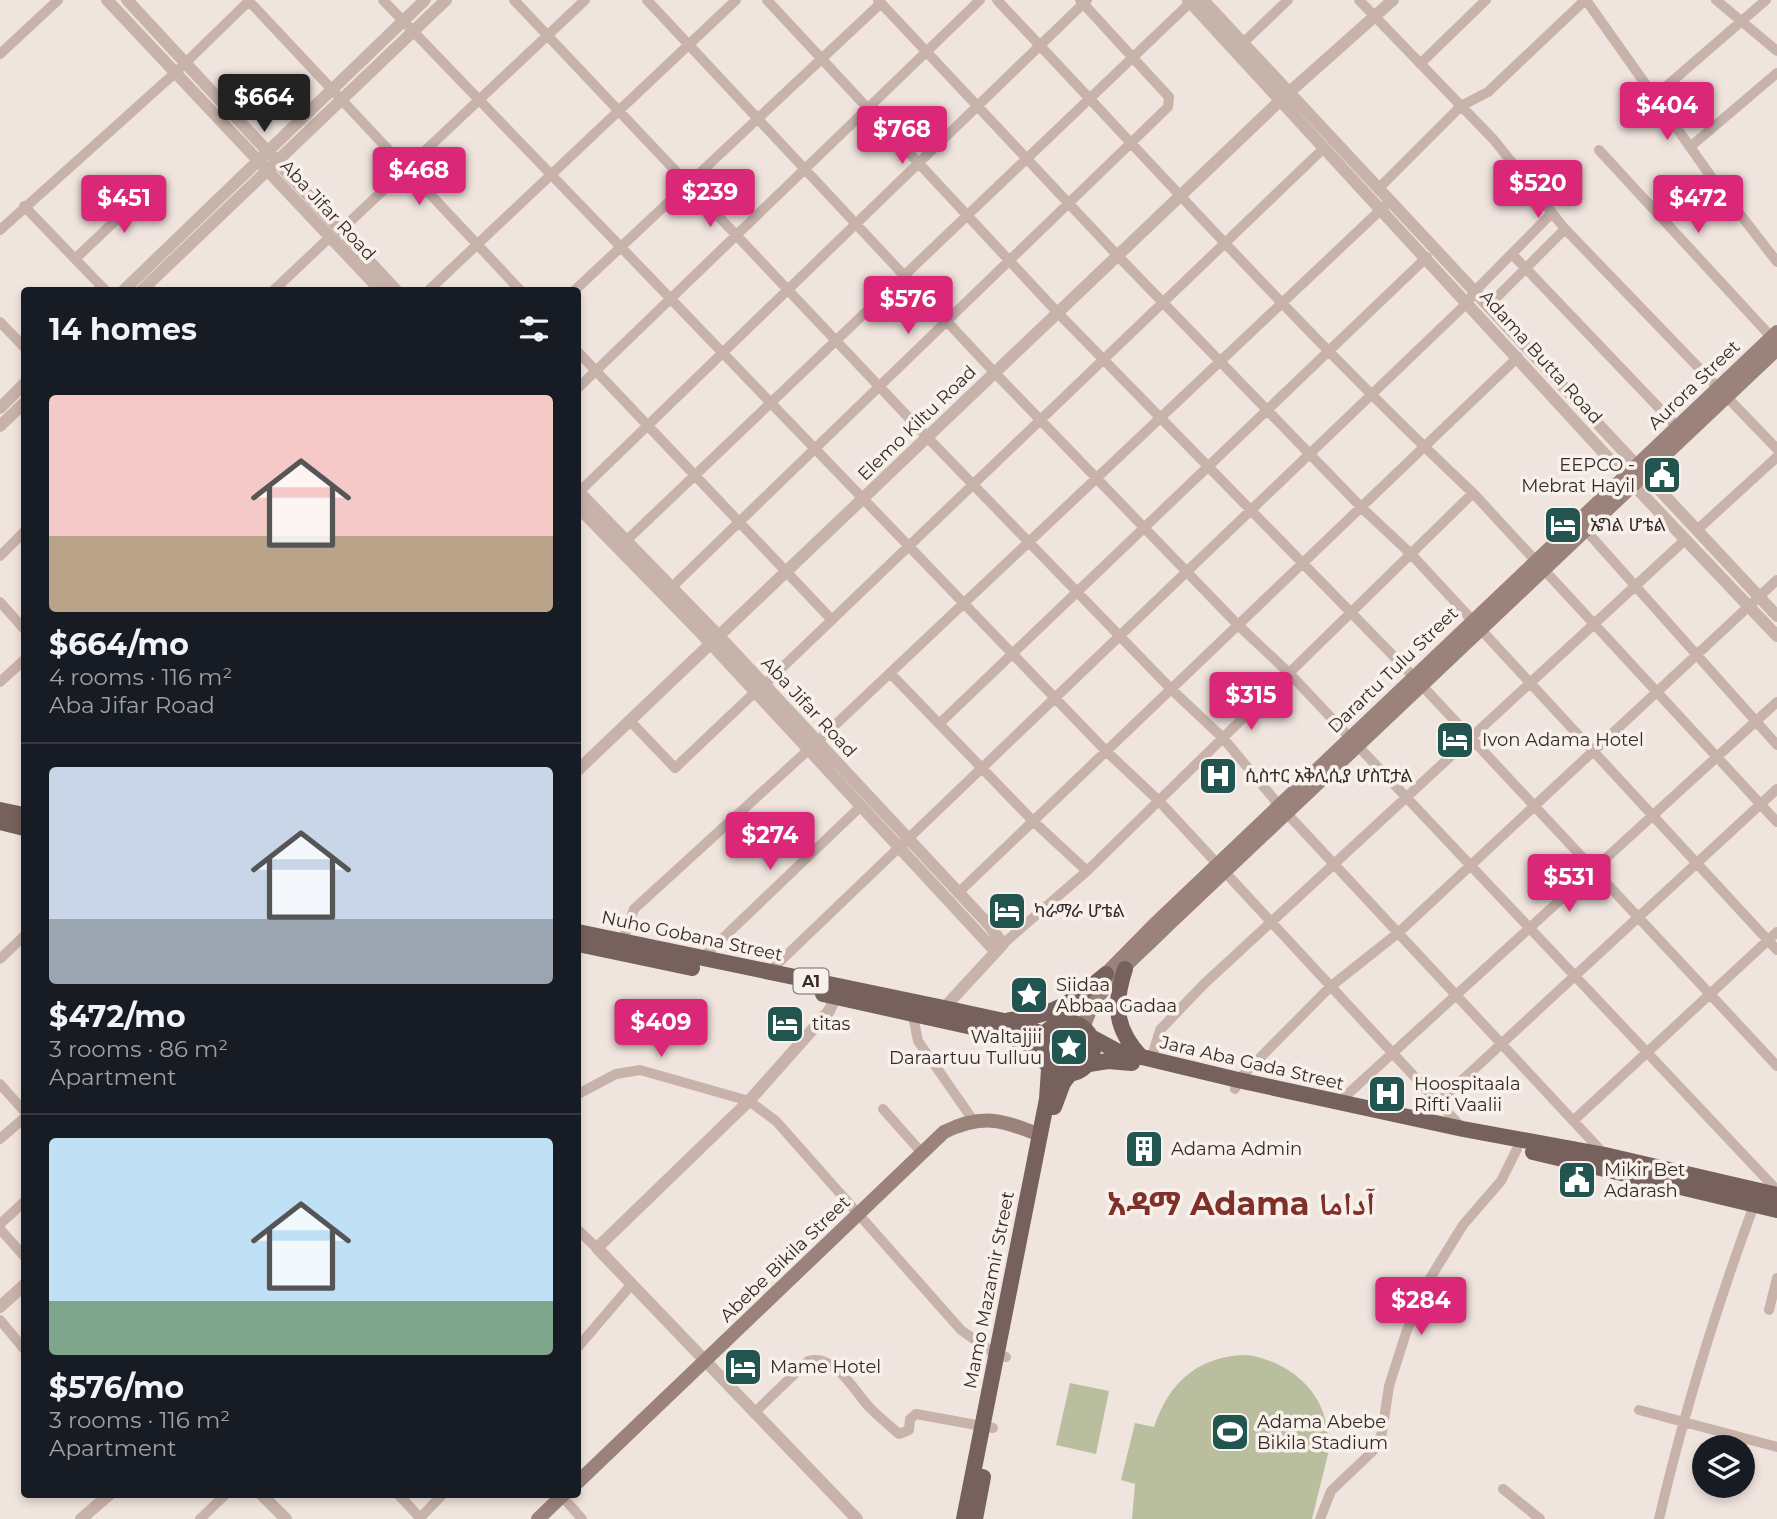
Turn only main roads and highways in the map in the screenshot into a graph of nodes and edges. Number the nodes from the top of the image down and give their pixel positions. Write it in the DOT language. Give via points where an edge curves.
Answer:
graph roads {
  1 [pos="1775,341"];
  2 [pos="1636,476"];
  3 [pos="0,810"];
  4 [pos="21,815"];
  5 [pos="0,822"];
  6 [pos="21,827"];
  7 [pos="1221,869"];
  8 [pos="581,933"];
  9 [pos="581,944"];
  10 [pos="620,947"];
  11 [pos="1125,969"];
  12 [pos="1106,974"];
  13 [pos="839,992"];
  14 [pos="912,1008"];
  15 [pos="1058,1023"];
  16 [pos="1006,1029"];
  17 [pos="1088,1033"];
  18 [pos="1042,1041"];
  19 [pos="1146,1058"];
  20 [pos="1121,1061"];
  21 [pos="1089,1064"];
  22 [pos="1049,1069"];
  23 [pos="1069,1075"];
  24 [pos="1237,1085"];
  25 [pos="1051,1101"];
  26 [pos="1518,1144"];
  27 [pos="1041,1146"];
  28 [pos="1771,1200"];
  29 [pos="987,1428"];
  30 [pos="581,1479"];
  31 [pos="559,1498"];
  32 [pos="538,1519"];
  33 [pos="964,1519"];
  34 [pos="975,1519"];
  1 -- 2 [label="main road, Aurora Street"];
  2 -- 7 [label="main road, Darartu Tulu Street"];
  3 -- 4 [label="main road"];
  5 -- 6 [label="main road"];
  7 -- 11 [label="main road, Darartu Tulu Street"];
  7 -- 12 [label="main road, Darartu Tulu Street"];
  8 -- 10 [label="main road, Nuho Gobana Street / A1"];
  9 -- 10 [label="main road, Nuho Gobana Street / A1"];
  10 -- 13 [label="main road, Nuho Gobana Street / A1"];
  10 -- 13 [label="main road, Nuho Gobana Street / A1" via="769,972"];
  11 -- 17 [label="main road, Darartu Tulu Street" via="1091,1008"];
  11 -- 19 [label="main road" via="1116,1013 1128,1044"];
  12 -- 15 [label="main road, Darartu Tulu Street"];
  12 -- 16 [label="main road" via="1061,1009"];
  13 -- 14 [label="main road, Nuho Gobana Street / A1"];
  14 -- 16 [label="main road, Nuho Gobana Street / A1"];
  14 -- 16 [label="main road, Nuho Gobana Street / A1" via="944,1008"];
  15 -- 17 [label="main road" via="1072,1022"];
  15 -- 18 [label="main road"];
  16 -- 18 [label="main road, Nuho Gobana Street / A1"];
  16 -- 25 [label="main road" via="1033,1058"];
  17 -- 19 [label="main road, Jara Aba Gada Street" via="1107,1048"];
  17 -- 21 [label="main road" via="1094,1046"];
  18 -- 22 [label="main road" via="1042,1059"];
  19 -- 24 [label="main road, Jara Aba Gada Street"];
  20 -- 21 [label="main road, Jara Aba Gada Street"];
  20 -- 24 [label="main road, Jara Aba Gada Street"];
  20 -- 25 [label="main road" via="1086,1074"];
  21 -- 23 [label="main road"];
  22 -- 23 [label="main road"];
  22 -- 25 [label="main road, Mamo Mazamir Street"];
  23 -- 25 [label="main road, Mamo Mazamir Street"];
  24 -- 26 [label="main road, Jara Aba Gada Street"];
  24 -- 26 [label="main road, Jara Aba Gada Street" via="1339,1102"];
  25 -- 27 [label="main road, Mamo Mazamir Street"];
  26 -- 28 [label="main road, Jara Aba Gada Street"];
  26 -- 28 [label="main road, Jara Aba Gada Street" via="1605,1155"];
  27 -- 29 [label="main road, Mamo Mazamir Street"];
  27 -- 30 [label="main road, Abebe Bikila Street" via="1010,1123 985,1118 944,1132"];
  29 -- 33 [label="main road, Mamo Mazamir Street"];
  29 -- 34 [label="main road, Mamo Mazamir Street"];
  31 -- 32 [label="main road"];
}
